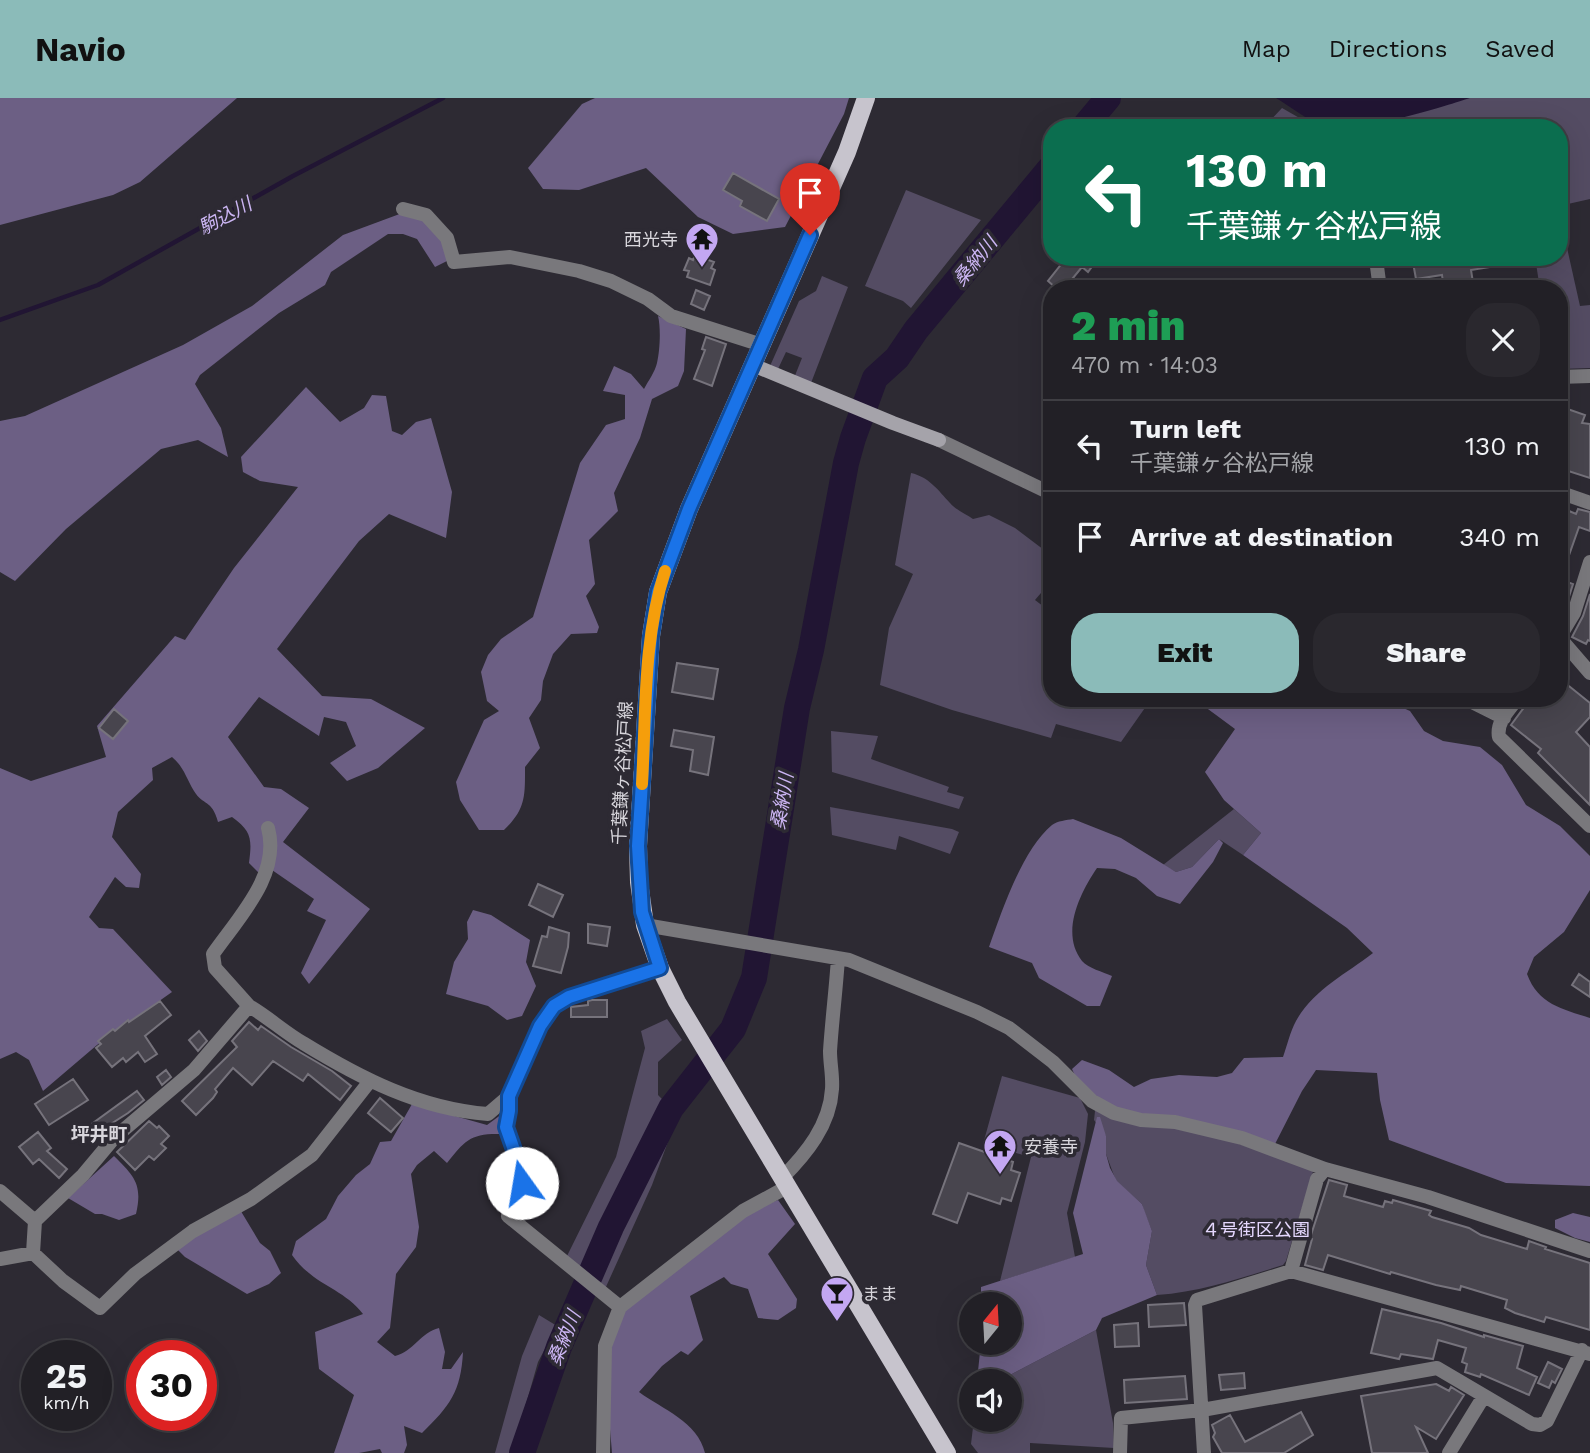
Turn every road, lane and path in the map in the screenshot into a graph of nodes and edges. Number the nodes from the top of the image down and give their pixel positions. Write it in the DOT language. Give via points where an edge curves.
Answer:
graph roads {
  1 [pos="866,98"];
  2 [pos="403,209"];
  3 [pos="762,345"];
  4 [pos="752,365"];
  5 [pos="1590,376"];
  6 [pos="1568,377"];
  7 [pos="1043,490"];
  8 [pos="1568,495"];
  9 [pos="1590,503"];
  10 [pos="1590,562"];
  11 [pos="1586,590"];
  12 [pos="1568,623"];
  13 [pos="1568,648"];
  14 [pos="1590,673"];
  15 [pos="1482,707"];
  16 [pos="1512,707"];
  17 [pos="1504,718"];
  18 [pos="1590,826"];
  19 [pos="268,828"];
  20 [pos="645,925"];
  21 [pos="838,958"];
  22 [pos="660,968"];
  23 [pos="249,1006"];
  24 [pos="370,1081"];
  25 [pos="509,1096"];
  26 [pos="1325,1169"];
  27 [pos="785,1183"];
  28 [pos="0,1191"];
  29 [pos="35,1221"];
  30 [pos="1590,1251"];
  31 [pos="33,1253"];
  32 [pos="0,1259"];
  33 [pos="1291,1271"];
  34 [pos="621,1307"];
  35 [pos="1586,1352"];
  36 [pos="1483,1395"];
  37 [pos="1202,1410"];
  38 [pos="603,1453"];
  39 [pos="947,1453"];
  40 [pos="1120,1453"];
  41 [pos="1204,1453"];
  42 [pos="1449,1453"];
  1 -- 3 [label="main road, 千葉鎌ヶ谷松戸線"];
  2 -- 3 [label="street" via="426,215 447,238 454,262 510,257 579,271 648,299 671,316"];
  3 -- 4 [label="main road, 千葉鎌ヶ谷松戸線"];
  4 -- 7 [label="street" via="939,440"];
  4 -- 20 [label="main road, 千葉鎌ヶ谷松戸線" via="658,592 651,636 638,846"];
  5 -- 6 [label="street"];
  8 -- 9 [label="street"];
  10 -- 11 [label="street"];
  11 -- 12 [label="street"];
  13 -- 14 [label="street"];
  15 -- 17 [label="street"];
  16 -- 17 [label="street"];
  17 -- 18 [label="street" via="1499,737"];
  19 -- 23 [label="street" via="271,855 262,884 213,954 215,968"];
  20 -- 21 [label="street"];
  20 -- 22 [label="main road, 千葉鎌ヶ谷松戸線"];
  21 -- 26 [label="street" via="1009,1028 1053,1062 1092,1101 1115,1113 1242,1138"];
  21 -- 27 [label="street" via="829,1107 817,1135"];
  22 -- 25 [label="street" via="554,1006 540,1026"];
  22 -- 27 [label="main road, 千葉鎌ヶ谷松戸線"];
  23 -- 24 [label="street"];
  23 -- 29 [label="street" via="194,1070 114,1138"];
  24 -- 25 [label="street" via="461,1112 488,1114"];
  24 -- 31 [label="street" via="312,1155 251,1199 192,1231 135,1274 100,1308"];
  25 -- 34 [label="street" via="506,1127 522,1183 508,1216"];
  26 -- 30 [label="street"];
  26 -- 33 [label="street" via="1317,1179"];
  27 -- 34 [label="street"];
  27 -- 39 [label="main road, 千葉鎌ヶ谷松戸線"];
  28 -- 29 [label="street"];
  29 -- 31 [label="street"];
  31 -- 32 [label="street"];
  33 -- 35 [label="street"];
  33 -- 37 [label="street" via="1197,1300"];
  34 -- 38 [label="street" via="605,1346"];
  35 -- 36 [label="street" via="1540,1425"];
  36 -- 37 [label="street" via="1437,1368"];
  36 -- 42 [label="street"];
  37 -- 40 [label="street" via="1121,1418"];
  37 -- 41 [label="street"];
}
